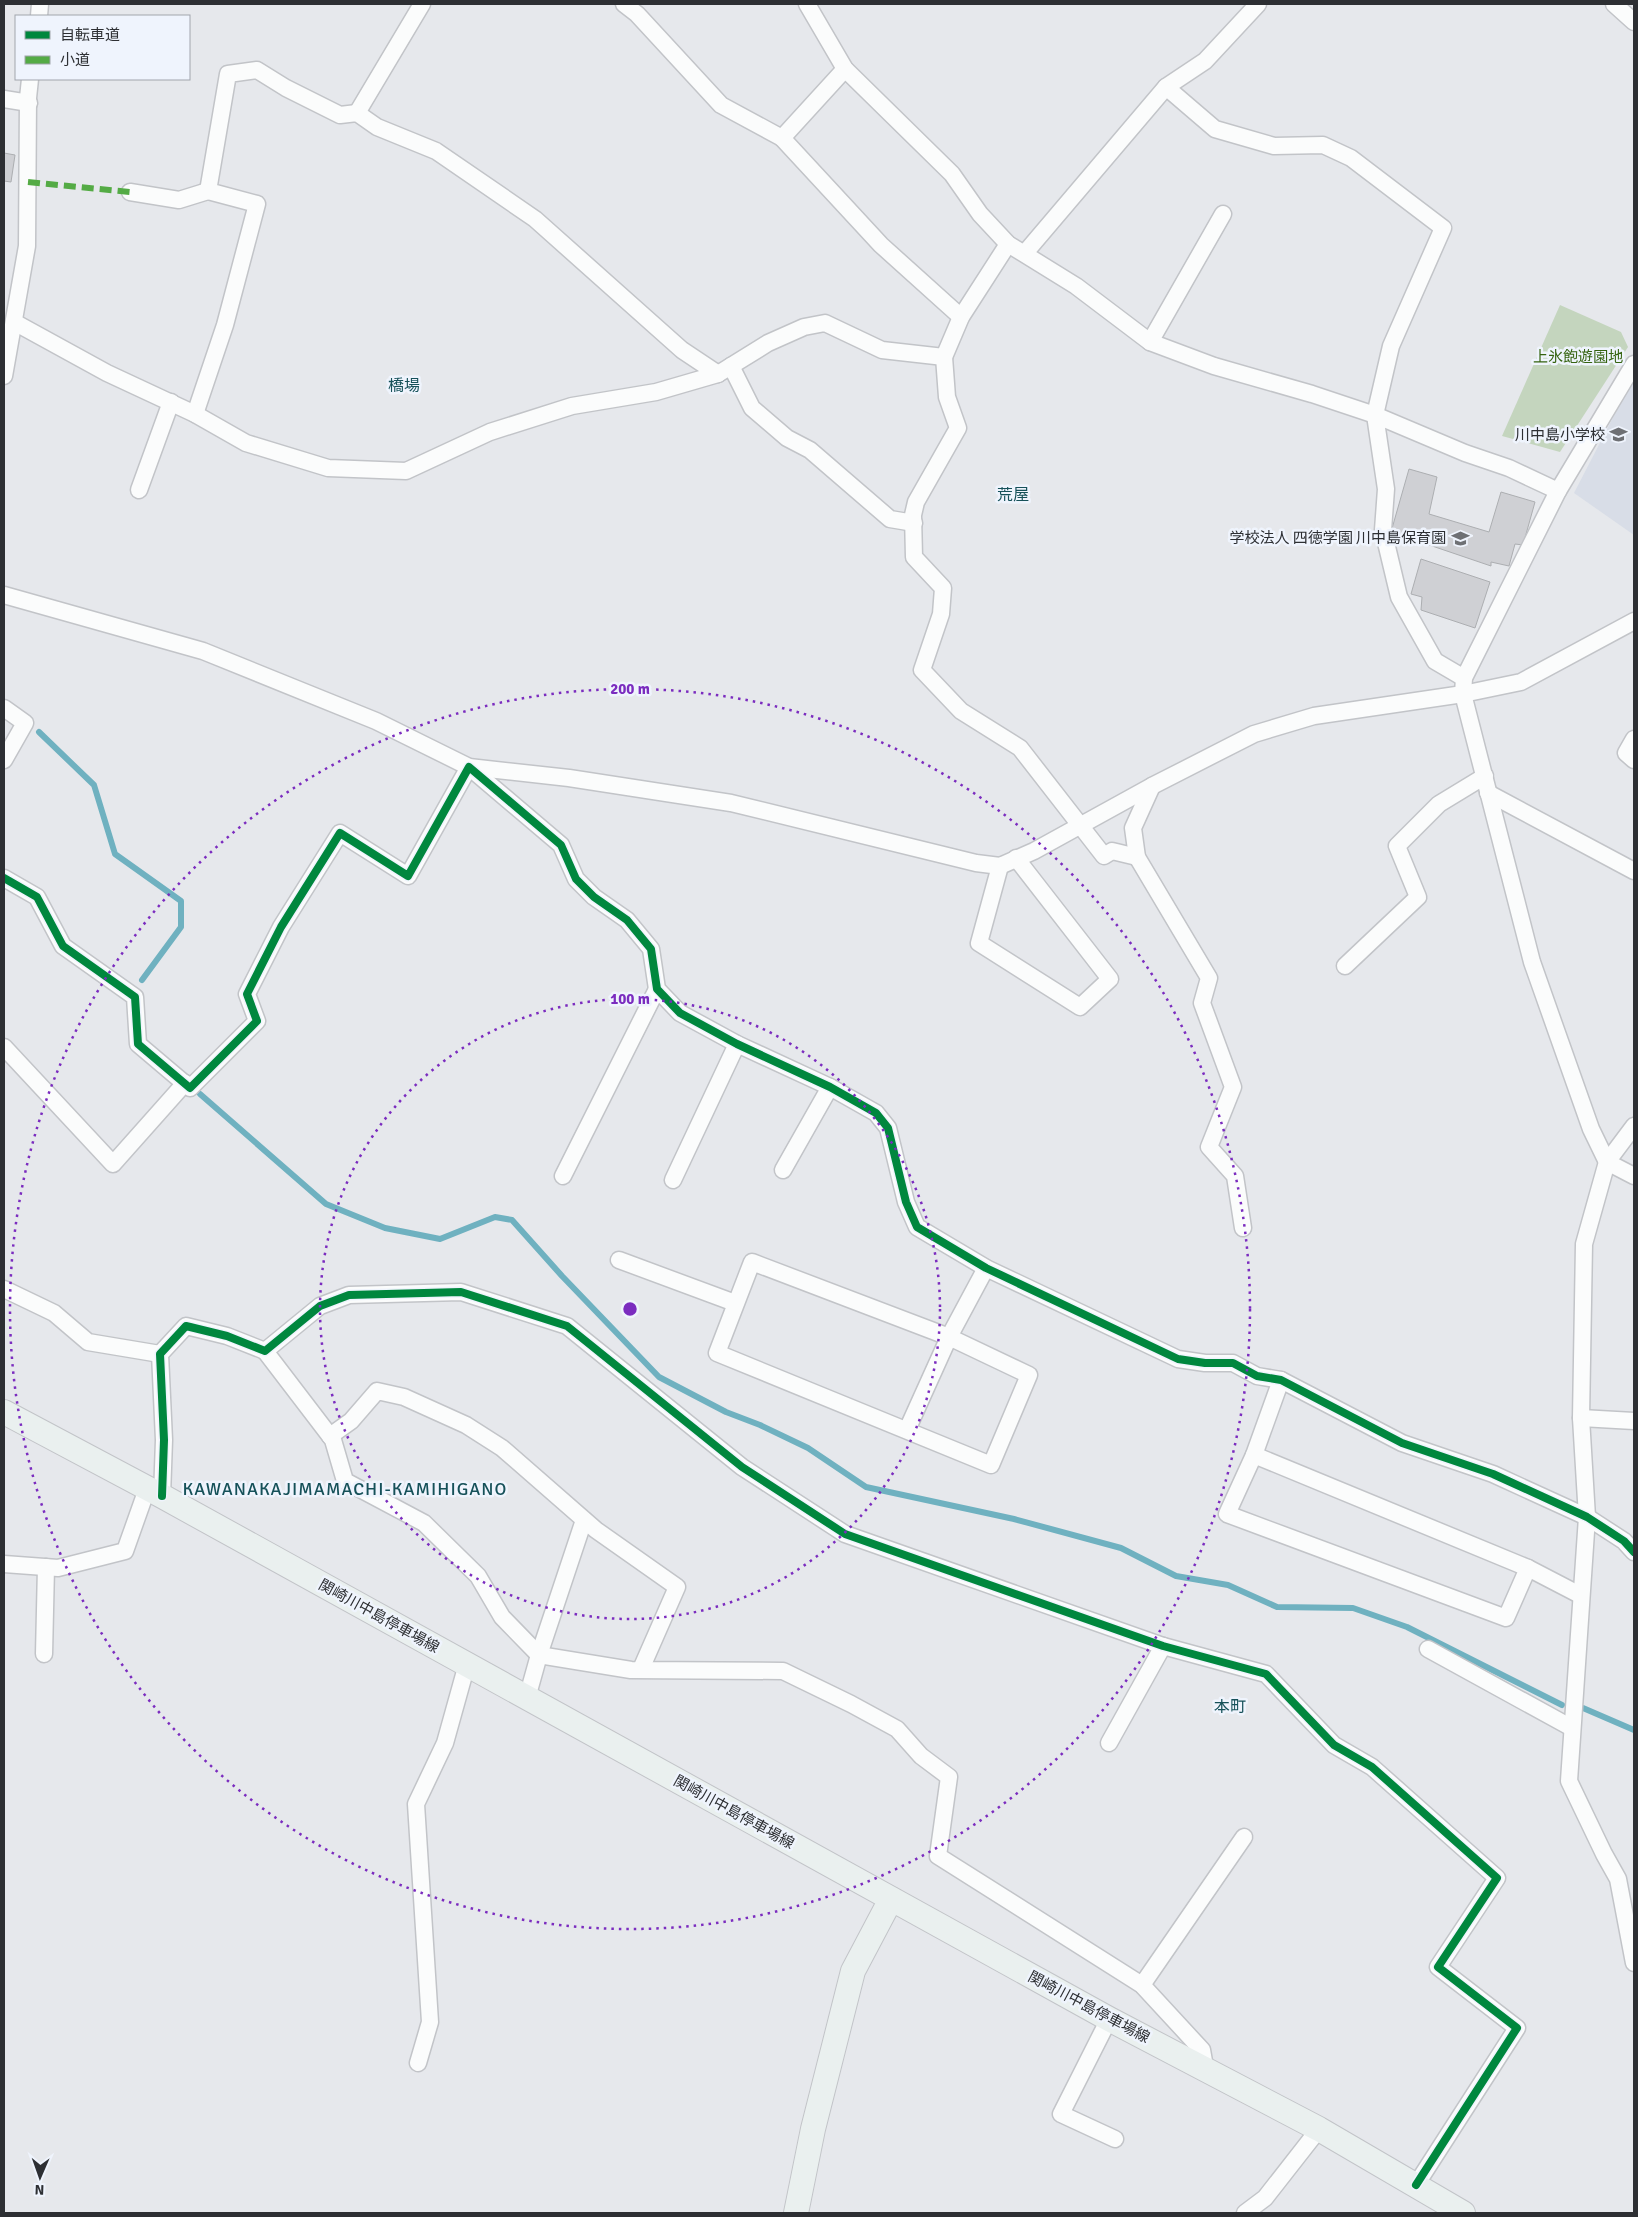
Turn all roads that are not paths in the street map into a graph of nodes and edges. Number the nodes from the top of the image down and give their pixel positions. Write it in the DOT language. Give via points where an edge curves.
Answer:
graph roads {
  1 [pos="422,4"];
  2 [pos="624,4"];
  3 [pos="807,4"];
  4 [pos="1258,4"];
  5 [pos="1614,4"];
  6 [pos="1634,22"];
  7 [pos="845,69"];
  8 [pos="30,80"];
  9 [pos="1166,87"];
  10 [pos="4,99"];
  11 [pos="29,103"];
  12 [pos="357,112"];
  13 [pos="782,138"];
  14 [pos="208,191"];
  15 [pos="130,192"];
  16 [pos="1222,214"];
  17 [pos="1008,244"];
  18 [pos="1025,253"];
  19 [pos="962,317"];
  20 [pos="14,322"];
  21 [pos="1150,342"];
  22 [pos="944,357"];
  23 [pos="1634,364"];
  24 [pos="724,370"];
  25 [pos="4,376"];
  26 [pos="171,402"];
  27 [pos="196,414"];
  28 [pos="1375,415"];
  29 [pos="139,490"];
  30 [pos="1558,491"];
  31 [pos="914,523"];
  32 [pos="4,595"];
  33 [pos="1634,621"];
  34 [pos="1463,686"];
  35 [pos="4,708"];
  36 [pos="1634,739"];
  37 [pos="4,760"];
  38 [pos="1634,760"];
  39 [pos="469,767"];
  40 [pos="1485,776"];
  41 [pos="1152,786"];
  42 [pos="1488,793"];
  43 [pos="1081,826"];
  44 [pos="1137,857"];
  45 [pos="1016,858"];
  46 [pos="1000,866"];
  47 [pos="1634,872"];
  48 [pos="4,878"];
  49 [pos="1345,966"];
  50 [pos="657,989"];
  51 [pos="737,1044"];
  52 [pos="4,1047"];
  53 [pos="184,1084"];
  54 [pos="830,1088"];
  55 [pos="1634,1126"];
  56 [pos="1607,1162"];
  57 [pos="783,1170"];
  58 [pos="563,1176"];
  59 [pos="1634,1176"];
  60 [pos="673,1180"];
  61 [pos="1244,1228"];
  62 [pos="619,1260"];
  63 [pos="986,1268"];
  64 [pos="4,1289"];
  65 [pos="735,1302"];
  66 [pos="950,1337"];
  67 [pos="265,1351"];
  68 [pos="160,1354"];
  69 [pos="1281,1380"];
  70 [pos="4,1412"];
  71 [pos="1582,1418"];
  72 [pos="1634,1421"];
  73 [pos="907,1430"];
  74 [pos="330,1436"];
  75 [pos="1254,1455"];
  76 [pos="155,1493"];
  77 [pos="1587,1517"];
  78 [pos="584,1520"];
  79 [pos="1634,1552"];
  80 [pos="4,1564"];
  81 [pos="46,1567"];
  82 [pos="1528,1568"];
  83 [pos="1580,1595"];
  84 [pos="1163,1646"];
  85 [pos="1428,1650"];
  86 [pos="44,1654"];
  87 [pos="539,1655"];
  88 [pos="467,1664"];
  89 [pos="641,1669"];
  90 [pos="527,1698"];
  91 [pos="1572,1728"];
  92 [pos="1109,1743"];
  93 [pos="1244,1837"];
  94 [pos="1626,1880"];
  95 [pos="891,1899"];
  96 [pos="1634,1963"];
  97 [pos="1142,1985"];
  98 [pos="1109,2019"];
  99 [pos="418,2063"];
  100 [pos="1205,2068"];
  101 [pos="1319,2129"];
  102 [pos="1115,2139"];
  103 [pos="1416,2185"];
  104 [pos="1266,2206"];
  105 [pos="796,2213"];
  106 [pos="1245,2213"];
  107 [pos="1462,2213"];
  1 -- 12 [label="street"];
  2 -- 13 [label="street" via="721,105"];
  3 -- 7 [label="street"];
  4 -- 9 [label="street" via="1205,60"];
  5 -- 6 [label="street"];
  7 -- 13 [label="street"];
  7 -- 17 [label="street" via="952,174 980,214"];
  8 -- 11 [label="street"];
  9 -- 18 [label="street"];
  9 -- 28 [label="street" via="1215,129 1274,146 1323,144 1351,158 1443,228 1391,346"];
  10 -- 11 [label="street"];
  11 -- 20 [label="street" via="27,246"];
  12 -- 14 [label="street" via="340,115 258,70 228,74"];
  12 -- 24 [label="street" via="376,127 436,151 535,219 682,350"];
  13 -- 19 [label="street" via="881,245"];
  14 -- 15 [label="street" via="179,200"];
  14 -- 27 [label="street" via="257,204 226,325"];
  16 -- 21 [label="street"];
  17 -- 18 [label="street"];
  17 -- 19 [label="street"];
  18 -- 21 [label="street" via="1076,286"];
  19 -- 22 [label="street"];
  20 -- 25 [label="street"];
  20 -- 26 [label="street" via="107,373"];
  21 -- 28 [label="street" via="1214,366"];
  22 -- 24 [label="street" via="882,350 825,323 804,327 768,343"];
  22 -- 31 [label="street" via="947,397 958,428 916,502"];
  23 -- 30 [label="street"];
  24 -- 27 [label="street" via="656,392 572,406 490,432 406,471 328,468 246,443"];
  24 -- 31 [label="street" via="752,408 787,438 810,450 890,519"];
  26 -- 27 [label="street"];
  26 -- 29 [label="street"];
  28 -- 30 [label="street"];
  28 -- 34 [label="street" via="1386,489 1383,530 1399,597 1436,661"];
  30 -- 34 [label="street"];
  31 -- 43 [label="street" via="914,558 943,588 941,614 922,670 961,711 1020,748"];
  32 -- 39 [label="street" via="203,652 376,720"];
  33 -- 34 [label="street" via="1521,682"];
  34 -- 40 [label="street"];
  34 -- 41 [label="street" via="1314,716 1262,731"];
  35 -- 37 [label="street" via="25,723"];
  36 -- 38 [label="street" via="1626,753"];
  39 -- 46 [label="street" via="569,778 731,803 976,863"];
  39 -- 50 [label="street" via="561,845 576,879 594,897 627,920 650,949"];
  39 -- 53 [label="street" via="408,876 340,833 281,927 246,994 257,1020 190,1088"];
  40 -- 42 [label="street"];
  40 -- 49 [label="street" via="1439,804 1397,846 1418,897"];
  41 -- 43 [label="street"];
  41 -- 44 [label="street" via="1133,828"];
  42 -- 47 [label="street"];
  42 -- 56 [label="street" via="1532,962 1591,1130"];
  43 -- 44 [label="street" via="1104,856 1112,851"];
  43 -- 45 [label="street"];
  44 -- 61 [label="street" via="1209,978 1202,1003 1233,1087 1209,1147 1235,1176"];
  45 -- 46 [label="street"];
  45 -- 46 [label="street" via="1110,979 1080,1007 979,943"];
  48 -- 53 [label="street" via="37,898 63,946 135,997 138,1044"];
  50 -- 51 [label="street" via="680,1013"];
  50 -- 58 [label="street"];
  51 -- 54 [label="street"];
  51 -- 60 [label="street"];
  52 -- 53 [label="street" via="113,1164"];
  54 -- 57 [label="street"];
  54 -- 63 [label="street" via="876,1113 888,1128 906,1202 917,1227"];
  55 -- 56 [label="street"];
  56 -- 59 [label="street"];
  56 -- 71 [label="street" via="1584,1244"];
  62 -- 65 [label="street"];
  63 -- 66 [label="street"];
  63 -- 69 [label="street" via="1178,1359 1233,1363 1258,1376"];
  64 -- 68 [label="street" via="54,1313 88,1342"];
  65 -- 66 [label="street" via="752,1262"];
  65 -- 73 [label="street" via="717,1352"];
  66 -- 73 [label="street"];
  66 -- 73 [label="street" via="1030,1375 991,1466"];
  67 -- 68 [label="street" via="227,1336 186,1326"];
  67 -- 74 [label="street"];
  67 -- 84 [label="street" via="320,1306 349,1295 461,1292 567,1326 742,1467 845,1534"];
  68 -- 76 [label="street" via="164,1440"];
  69 -- 75 [label="street"];
  69 -- 77 [label="street" via="1402,1443 1493,1474"];
  70 -- 76 [label="main road, 関崎川中島停車場線"];
  71 -- 72 [label="street"];
  71 -- 77 [label="street"];
  74 -- 78 [label="street" via="351,1421 377,1391 404,1397 466,1425 502,1448"];
  74 -- 87 [label="street" via="345,1481 424,1523 478,1576 502,1617"];
  75 -- 82 [label="street"];
  75 -- 82 [label="street" via="1227,1514 1506,1618"];
  76 -- 81 [label="street" via="126,1551 58,1568"];
  76 -- 88 [label="main road, 関崎川中島停車場線"];
  77 -- 79 [label="street" via="1624,1541"];
  77 -- 83 [label="street"];
  78 -- 87 [label="street"];
  78 -- 89 [label="street" via="677,1587"];
  80 -- 81 [label="street"];
  81 -- 86 [label="street"];
  82 -- 83 [label="street"];
  83 -- 91 [label="street"];
  84 -- 92 [label="street"];
  84 -- 103 [label="street" via="1266,1674 1334,1745 1372,1767 1496,1878 1438,1967 1517,2028"];
  85 -- 91 [label="street"];
  87 -- 89 [label="street"];
  87 -- 90 [label="street"];
  88 -- 90 [label="main road, 関崎川中島停車場線"];
  88 -- 99 [label="street" via="445,1743 416,1804 430,2022"];
  89 -- 97 [label="street" via="782,1671 897,1730 921,1756 949,1778 938,1856"];
  90 -- 95 [label="main road, 関崎川中島停車場線"];
  91 -- 94 [label="street" via="1568,1781 1604,1854"];
  93 -- 97 [label="street"];
  94 -- 96 [label="street"];
  95 -- 98 [label="main road, 関崎川中島停車場線"];
  95 -- 105 [label="main road" via="853,1971"];
  97 -- 100 [label="street" via="1202,2050"];
  98 -- 100 [label="main road, 関崎川中島停車場線"];
  98 -- 102 [label="street" via="1061,2114"];
  100 -- 101 [label="main road, 関崎川中島停車場線"];
  101 -- 103 [label="main road, 関崎川中島停車場線"];
  101 -- 104 [label="street"];
  103 -- 107 [label="main road, 関崎川中島停車場線"];
  104 -- 106 [label="street"];
}
